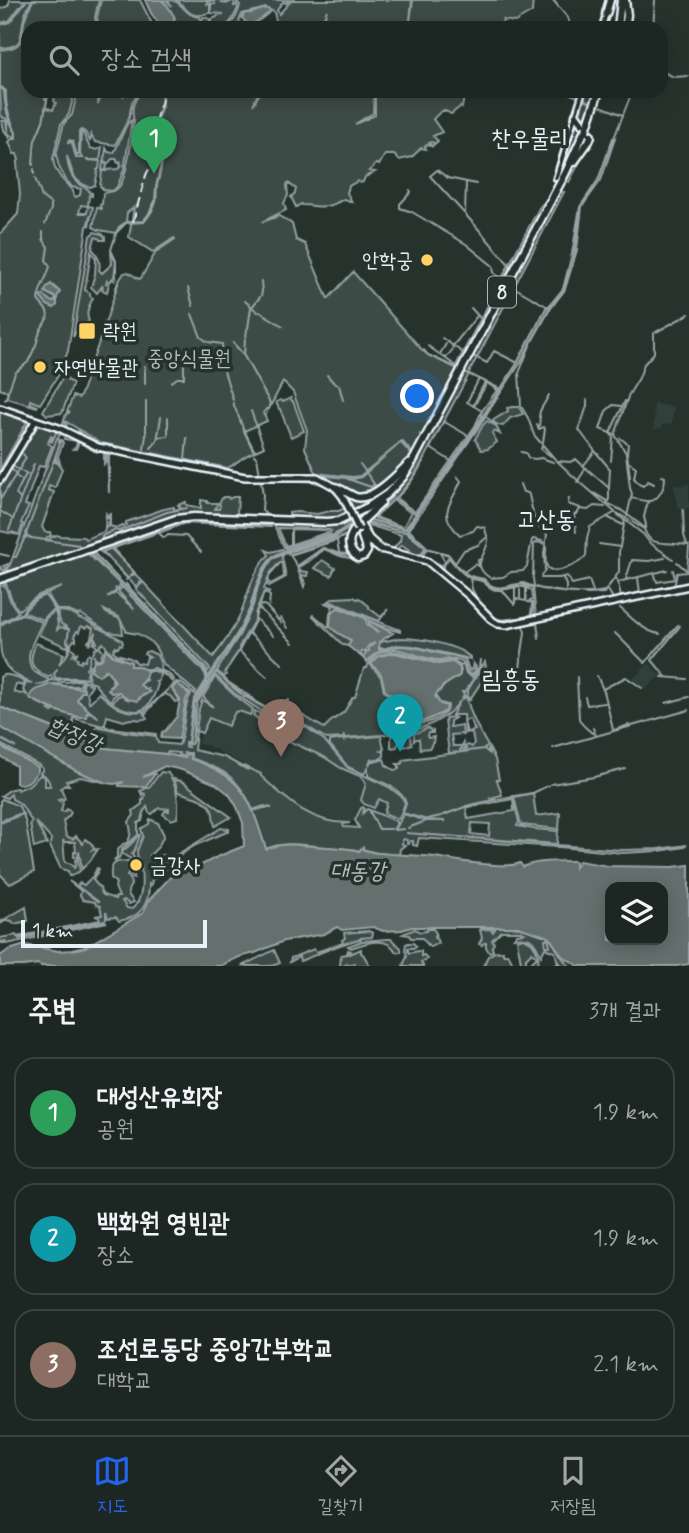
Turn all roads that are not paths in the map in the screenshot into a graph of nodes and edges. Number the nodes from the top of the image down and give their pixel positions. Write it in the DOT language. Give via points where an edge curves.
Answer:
graph roads {
  1 [pos="610,0"];
  2 [pos="622,0"];
  3 [pos="606,14"];
  4 [pos="604,21"];
  5 [pos="618,21"];
  6 [pos="626,21"];
  7 [pos="581,98"];
  8 [pos="597,98"];
  9 [pos="576,115"];
  10 [pos="586,128"];
  11 [pos="569,169"];
  12 [pos="556,178"];
  13 [pos="545,211"];
  14 [pos="0,408"];
  15 [pos="34,420"];
  16 [pos="415,457"];
  17 [pos="0,477"];
  18 [pos="335,486"];
  19 [pos="389,495"];
  20 [pos="361,526"];
  21 [pos="88,549"];
  22 [pos="380,550"];
  23 [pos="0,580"];
  24 [pos="689,586"];
  1 -- 3 [label="highway"];
  2 -- 5 [label="highway"];
  2 -- 6 [label="highway"];
  3 -- 4 [label="main road"];
  7 -- 9 [label="main road"];
  8 -- 10 [label="highway, 8"];
  9 -- 11 [label="highway" via="590,138"];
  9 -- 12 [label="main road"];
  10 -- 11 [label="highway, 8"];
  10 -- 13 [label="highway, 8"];
  11 -- 19 [label="highway, 8" via="411,467"];
  12 -- 13 [label="highway"];
  13 -- 16 [label="highway, 8"];
  14 -- 15 [label="main road"];
  15 -- 17 [label="main road"];
  15 -- 18 [label="main road" via="114,451 245,477 317,477"];
  16 -- 18 [label="highway" via="369,496 357,497"];
  16 -- 21 [label="highway, 8" via="387,494 339,521 190,517"];
  18 -- 20 [label="main road, bridge"];
  19 -- 20 [label="highway"];
  19 -- 21 [label="highway, 8" via="340,522 183,519"];
  20 -- 22 [label="highway"];
  20 -- 22 [label="main road" via="371,545"];
  21 -- 23 [label="highway, 8"];
  22 -- 24 [label="main road" via="427,561 503,625"];
}
